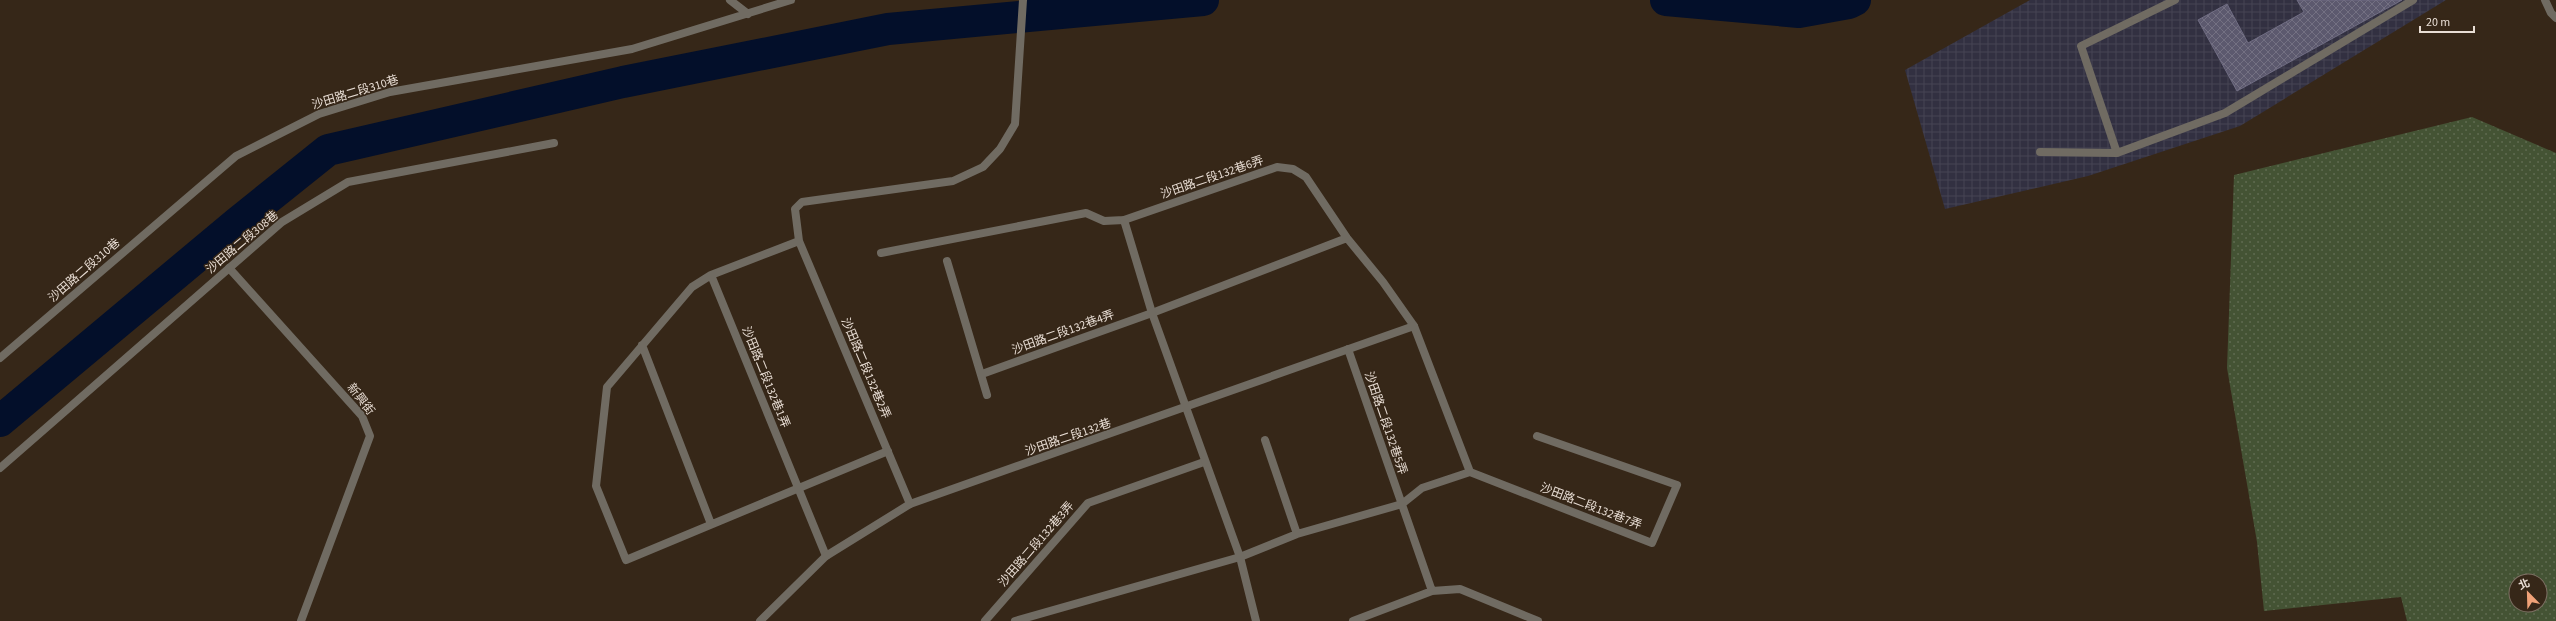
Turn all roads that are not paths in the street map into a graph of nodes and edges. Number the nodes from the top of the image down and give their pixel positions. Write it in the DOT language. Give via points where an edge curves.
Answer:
graph roads {
  1 [pos="730,0"];
  2 [pos="790,0"];
  3 [pos="2175,0"];
  4 [pos="2413,0"];
  5 [pos="2545,0"];
  6 [pos="1023,2"];
  7 [pos="748,14"];
  8 [pos="2556,18"];
  9 [pos="554,143"];
  10 [pos="2040,152"];
  11 [pos="2117,153"];
  12 [pos="1124,220"];
  13 [pos="1346,238"];
  14 [pos="800,241"];
  15 [pos="881,253"];
  16 [pos="947,261"];
  17 [pos="229,268"];
  18 [pos="711,276"];
  19 [pos="1152,313"];
  20 [pos="1414,326"];
  21 [pos="642,345"];
  22 [pos="1348,349"];
  23 [pos="0,358"];
  24 [pos="982,374"];
  25 [pos="987,395"];
  26 [pos="1187,408"];
  27 [pos="1537,436"];
  28 [pos="1265,440"];
  29 [pos="888,451"];
  30 [pos="1204,462"];
  31 [pos="0,468"];
  32 [pos="1470,472"];
  33 [pos="798,488"];
  34 [pos="910,504"];
  35 [pos="1402,504"];
  36 [pos="712,524"];
  37 [pos="1297,534"];
  38 [pos="826,556"];
  39 [pos="1240,557"];
  40 [pos="1432,591"];
  41 [pos="302,621"];
  42 [pos="760,621"];
  43 [pos="985,621"];
  44 [pos="1015,621"];
  45 [pos="1256,621"];
  46 [pos="1353,621"];
  47 [pos="1538,621"];
  1 -- 7 [label="street"];
  2 -- 7 [label="street, 沙田路二段310巷"];
  3 -- 11 [label="street" via="2081,46"];
  4 -- 11 [label="street" via="2226,113"];
  5 -- 8 [label="street"];
  6 -- 14 [label="street, 沙田路二段132巷2弄" via="1015,124 1000,149 983,167 952,181 802,202 795,209"];
  7 -- 23 [label="street, 沙田路二段310巷" via="632,49 390,92 319,114 236,156"];
  9 -- 17 [label="street, 沙田路二段308巷" via="348,182 282,222"];
  10 -- 11 [label="street"];
  12 -- 13 [label="street, 沙田路二段132巷6弄" via="1277,167 1293,169 1306,177"];
  12 -- 15 [label="street, 沙田路二段132巷6弄" via="1104,221 1086,213"];
  12 -- 19 [label="street"];
  13 -- 19 [label="street"];
  13 -- 20 [label="street, 沙田路二段132巷6弄" via="1383,282"];
  14 -- 18 [label="street"];
  14 -- 29 [label="street, 沙田路二段132巷2弄"];
  16 -- 24 [label="street"];
  17 -- 31 [label="street, 沙田路二段308巷"];
  17 -- 41 [label="street, 新興街" via="362,416 370,436"];
  18 -- 21 [label="street" via="692,287"];
  18 -- 33 [label="street, 沙田路二段132巷1弄"];
  19 -- 24 [label="street, 沙田路二段132巷4弄"];
  19 -- 26 [label="street"];
  20 -- 22 [label="street, 沙田路二段132巷"];
  20 -- 32 [label="street"];
  21 -- 36 [label="street"];
  21 -- 36 [label="street" via="607,387 596,486 626,560"];
  22 -- 26 [label="street, 沙田路二段132巷"];
  22 -- 35 [label="street, 沙田路二段132巷5弄"];
  24 -- 25 [label="street"];
  26 -- 30 [label="street"];
  26 -- 34 [label="street, 沙田路二段132巷"];
  27 -- 32 [label="street, 沙田路二段132巷7弄" via="1676,485 1652,543"];
  28 -- 37 [label="street"];
  29 -- 33 [label="street"];
  29 -- 34 [label="street, 沙田路二段132巷2弄"];
  30 -- 39 [label="street"];
  30 -- 43 [label="street, 沙田路二段132巷3弄" via="1088,503"];
  32 -- 35 [label="street" via="1422,488"];
  33 -- 36 [label="street"];
  33 -- 38 [label="street, 沙田路二段132巷1弄"];
  34 -- 38 [label="street, 沙田路二段132巷"];
  35 -- 37 [label="street"];
  35 -- 40 [label="street, 沙田路二段132巷5弄"];
  37 -- 39 [label="street"];
  38 -- 42 [label="street, 沙田路二段132巷"];
  39 -- 44 [label="street"];
  39 -- 45 [label="street"];
  40 -- 46 [label="street"];
  40 -- 47 [label="street" via="1460,589"];
}
